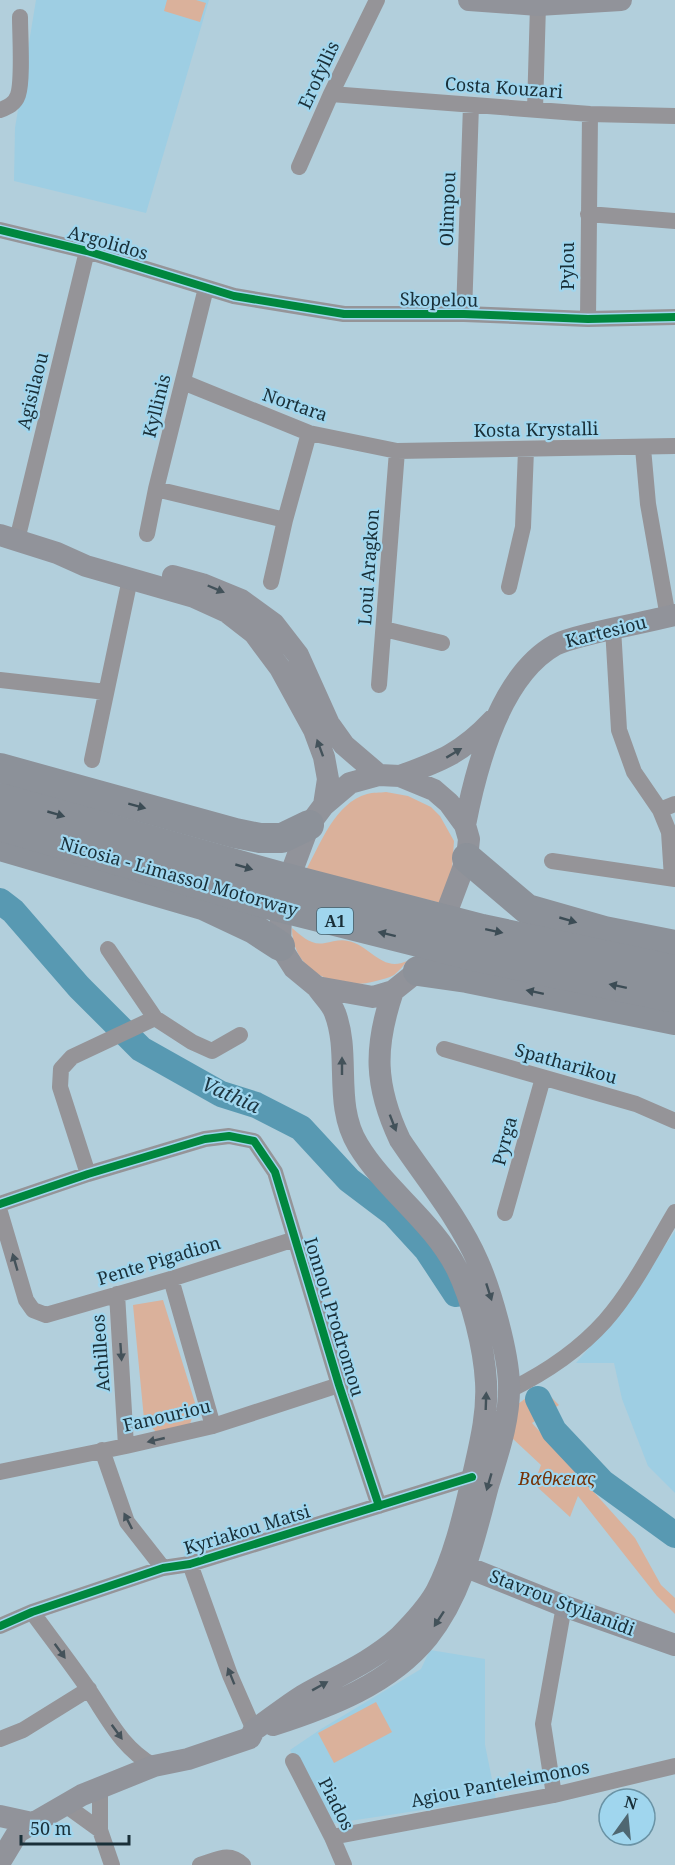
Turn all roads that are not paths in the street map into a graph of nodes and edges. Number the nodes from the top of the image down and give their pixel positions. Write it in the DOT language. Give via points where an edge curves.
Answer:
graph roads {
  1 [pos="377,0"];
  2 [pos="469,0"];
  3 [pos="621,0"];
  4 [pos="538,5"];
  5 [pos="20,16"];
  6 [pos="331,94"];
  7 [pos="471,105"];
  8 [pos="535,109"];
  9 [pos="0,110"];
  10 [pos="590,114"];
  11 [pos="675,116"];
  12 [pos="298,166"];
  13 [pos="588,214"];
  14 [pos="675,221"];
  15 [pos="0,230"];
  16 [pos="87,251"];
  17 [pos="206,288"];
  18 [pos="464,314"];
  19 [pos="675,317"];
  20 [pos="588,319"];
  21 [pos="183,382"];
  22 [pos="309,433"];
  23 [pos="675,446"];
  24 [pos="643,448"];
  25 [pos="525,450"];
  26 [pos="398,451"];
  27 [pos="156,489"];
  28 [pos="285,520"];
  29 [pos="147,534"];
  30 [pos="9,538"];
  31 [pos="57,553"];
  32 [pos="130,579"];
  33 [pos="271,582"];
  34 [pos="509,587"];
  35 [pos="672,616"];
  36 [pos="614,628"];
  37 [pos="384,629"];
  38 [pos="442,643"];
  39 [pos="0,680"];
  40 [pos="379,685"];
  41 [pos="106,692"];
  42 [pos="499,714"];
  43 [pos="92,760"];
  44 [pos="0,768"];
  45 [pos="390,775"];
  46 [pos="0,798"];
  47 [pos="667,807"];
  48 [pos="317,815"];
  49 [pos="465,825"];
  50 [pos="0,826"];
  51 [pos="0,846"];
  52 [pos="467,858"];
  53 [pos="552,861"];
  54 [pos="674,878"];
  55 [pos="675,945"];
  56 [pos="280,946"];
  57 [pos="108,949"];
  58 [pos="675,970"];
  59 [pos="418,971"];
  60 [pos="316,987"];
  61 [pos="393,991"];
  62 [pos="675,998"];
  63 [pos="155,1018"];
  64 [pos="675,1020"];
  65 [pos="240,1035"];
  66 [pos="444,1049"];
  67 [pos="543,1078"];
  68 [pos="675,1121"];
  69 [pos="88,1174"];
  70 [pos="0,1204"];
  71 [pos="0,1212"];
  72 [pos="675,1212"];
  73 [pos="505,1213"];
  74 [pos="295,1239"];
  75 [pos="171,1279"];
  76 [pos="117,1294"];
  77 [pos="339,1385"];
  78 [pos="508,1391"];
  79 [pos="213,1426"];
  80 [pos="126,1446"];
  81 [pos="102,1450"];
  82 [pos="0,1472"];
  83 [pos="472,1477"];
  84 [pos="379,1506"];
  85 [pos="190,1564"];
  86 [pos="458,1564"];
  87 [pos="163,1569"];
  88 [pos="564,1606"];
  89 [pos="32,1612"];
  90 [pos="0,1626"];
  91 [pos="675,1645"];
  92 [pos="88,1689"];
  93 [pos="254,1730"];
  94 [pos="0,1739"];
  95 [pos="293,1761"];
  96 [pos="161,1764"];
  97 [pos="675,1767"];
  98 [pos="100,1788"];
  99 [pos="554,1795"];
  100 [pos="64,1804"];
  101 [pos="0,1816"];
  102 [pos="32,1823"];
  103 [pos="99,1830"];
  104 [pos="332,1837"];
  105 [pos="0,1862"];
  106 [pos="112,1865"];
  107 [pos="200,1865"];
  108 [pos="243,1865"];
  109 [pos="344,1865"];
  1 -- 6 [label="street, Erofyllis"];
  2 -- 4 [label="main road"];
  3 -- 4 [label="main road"];
  4 -- 8 [label="street"];
  5 -- 9 [label="street" via="18,97 10,107"];
  6 -- 7 [label="street, Costa Kouzari"];
  6 -- 12 [label="street, Erofyllis"];
  7 -- 8 [label="street, Costa Kouzari"];
  7 -- 18 [label="street, Olimpou"];
  8 -- 10 [label="street, Costa Kouzari"];
  10 -- 11 [label="street, Costa Kouzari"];
  10 -- 13 [label="street, Pylou"];
  13 -- 14 [label="street"];
  13 -- 20 [label="street, Pylou"];
  15 -- 16 [label="street, Argolidos"];
  16 -- 17 [label="street, Argolidos"];
  16 -- 30 [label="street, Agisilaou"];
  17 -- 18 [label="street, Skopelou" via="344,314"];
  17 -- 21 [label="street, Kyllinis"];
  18 -- 20 [label="street, Skopelou"];
  19 -- 20 [label="street, Skopelou"];
  21 -- 22 [label="street, Nortara"];
  21 -- 27 [label="street, Kyllinis"];
  22 -- 26 [label="street, Nortara"];
  22 -- 28 [label="street"];
  23 -- 24 [label="street, Kosta Krystalli"];
  24 -- 25 [label="street, Kosta Krystalli"];
  24 -- 35 [label="street" via="648,504"];
  25 -- 26 [label="street, Kosta Krystalli"];
  25 -- 34 [label="street" via="523,527"];
  26 -- 37 [label="street, Loui Aragkon"];
  27 -- 28 [label="street"];
  27 -- 29 [label="street, Kyllinis"];
  28 -- 33 [label="street"];
  30 -- 31 [label="main road"];
  31 -- 32 [label="main road"];
  31 -- 45 [label="main road, one-way" via="87,556 202,584 241,600 274,624 298,655 329,724 345,745"];
  32 -- 41 [label="street"];
  48 -- 32 [label="main road, one-way" via="328,779 324,757 314,730 280,668 254,633 227,612 194,597"];
  35 -- 36 [label="main road, Kartesiou"];
  36 -- 42 [label="main road, Kartesiou" via="557,644 537,657 522,674"];
  36 -- 47 [label="street" via="618,730 634,772"];
  37 -- 38 [label="street"];
  37 -- 40 [label="street, Loui Aragkon"];
  39 -- 41 [label="street"];
  41 -- 43 [label="street"];
  45 -- 42 [label="main road, Kartesiou, one-way" via="439,762 457,752"];
  42 -- 49 [label="main road, Kartesiou" via="478,769"];
  44 -- 48 [label="highway, one-way" via="260,838 282,838"];
  45 -- 48 [label="main road" via="350,783"];
  45 -- 49 [label="main road" via="434,790"];
  46 -- 58 [label="highway, Nicosia - Limassol Motorway / A1, one-way, bridge" via="482,929"];
  47 -- 54 [label="street"];
  48 -- 56 [label="main road" via="293,868 281,913"];
  49 -- 52 [label="main road" via="469,838"];
  62 -- 50 [label="highway, Nicosia - Limassol Motorway / A1, one-way, bridge" via="474,956 271,904"];
  51 -- 56 [label="highway" via="203,905"];
  52 -- 55 [label="highway, one-way" via="527,909"];
  52 -- 59 [label="main road" via="432,951"];
  53 -- 54 [label="street"];
  56 -- 60 [label="main road" via="294,968"];
  57 -- 63 [label="street"];
  59 -- 61 [label="main road"];
  64 -- 59 [label="highway, one-way"];
  60 -- 61 [label="main road" via="374,997"];
  83 -- 60 [label="main road, one-way" via="484,1431 486,1383 484,1356 467,1294 456,1267 425,1223 356,1143 346,1116 342,1048 335,1011"];
  61 -- 78 [label="main road, one-way" via="380,1040 382,1091 400,1140 478,1261 491,1296"];
  63 -- 65 [label="street" via="212,1051"];
  63 -- 69 [label="street" via="72,1057 61,1069 60,1087"];
  66 -- 67 [label="street, Spatharikou"];
  67 -- 68 [label="street, Spatharikou" via="636,1104"];
  67 -- 73 [label="street, Pyrga"];
  69 -- 70 [label="street"];
  69 -- 74 [label="street, Ionnou Prodromou" via="205,1139 229,1137 254,1142 275,1172"];
  76 -- 71 [label="street, Pente Pigadion, one-way" via="46,1315 33,1310 26,1300"];
  72 -- 78 [label="street" via="604,1322 568,1354"];
  74 -- 75 [label="street, Pente Pigadion"];
  74 -- 77 [label="street, Ionnou Prodromou"];
  75 -- 76 [label="street, Pente Pigadion"];
  75 -- 79 [label="street"];
  76 -- 80 [label="street, Achilleos, one-way"];
  77 -- 79 [label="street, Fanouriou"];
  77 -- 84 [label="street, Ionnou Prodromou"];
  78 -- 86 [label="main road, one-way" via="501,1443"];
  79 -- 80 [label="street, Fanouriou, one-way"];
  80 -- 81 [label="street, Fanouriou"];
  81 -- 82 [label="street, Fanouriou"];
  87 -- 81 [label="street, one-way" via="127,1522"];
  83 -- 84 [label="street, Kyriakou Matsi"];
  83 -- 86 [label="main road" via="460,1528"];
  84 -- 85 [label="street, Kyriakou Matsi"];
  85 -- 87 [label="street, Kyriakou Matsi"];
  93 -- 85 [label="street, one-way"];
  86 -- 88 [label="main road, Stavrou Stylianidi"];
  86 -- 93 [label="main road" via="453,1598 428,1637 400,1664 366,1688 317,1711"];
  87 -- 89 [label="street, Kyriakou Matsi"];
  88 -- 91 [label="main road, Stavrou Stylianidi"];
  88 -- 99 [label="street" via="543,1724"];
  89 -- 90 [label="street, Kyriakou Matsi"];
  89 -- 92 [label="street, one-way"];
  92 -- 94 [label="street" via="23,1730"];
  92 -- 96 [label="street, one-way" via="138,1757"];
  93 -- 96 [label="main road" via="243,1729 207,1741"];
  95 -- 104 [label="street, Piados"];
  96 -- 98 [label="main road"];
  97 -- 99 [label="street, Agiou Panteleimonos"];
  98 -- 100 [label="main road"];
  98 -- 103 [label="street"];
  99 -- 104 [label="street, Agiou Panteleimonos"];
  100 -- 102 [label="main road"];
  100 -- 103 [label="street"];
  101 -- 102 [label="main road"];
  102 -- 105 [label="main road" via="18,1832"];
  103 -- 106 [label="street"];
  104 -- 109 [label="street, Piados"];
  107 -- 108 [label="street" via="226,1857 236,1858"];
}
